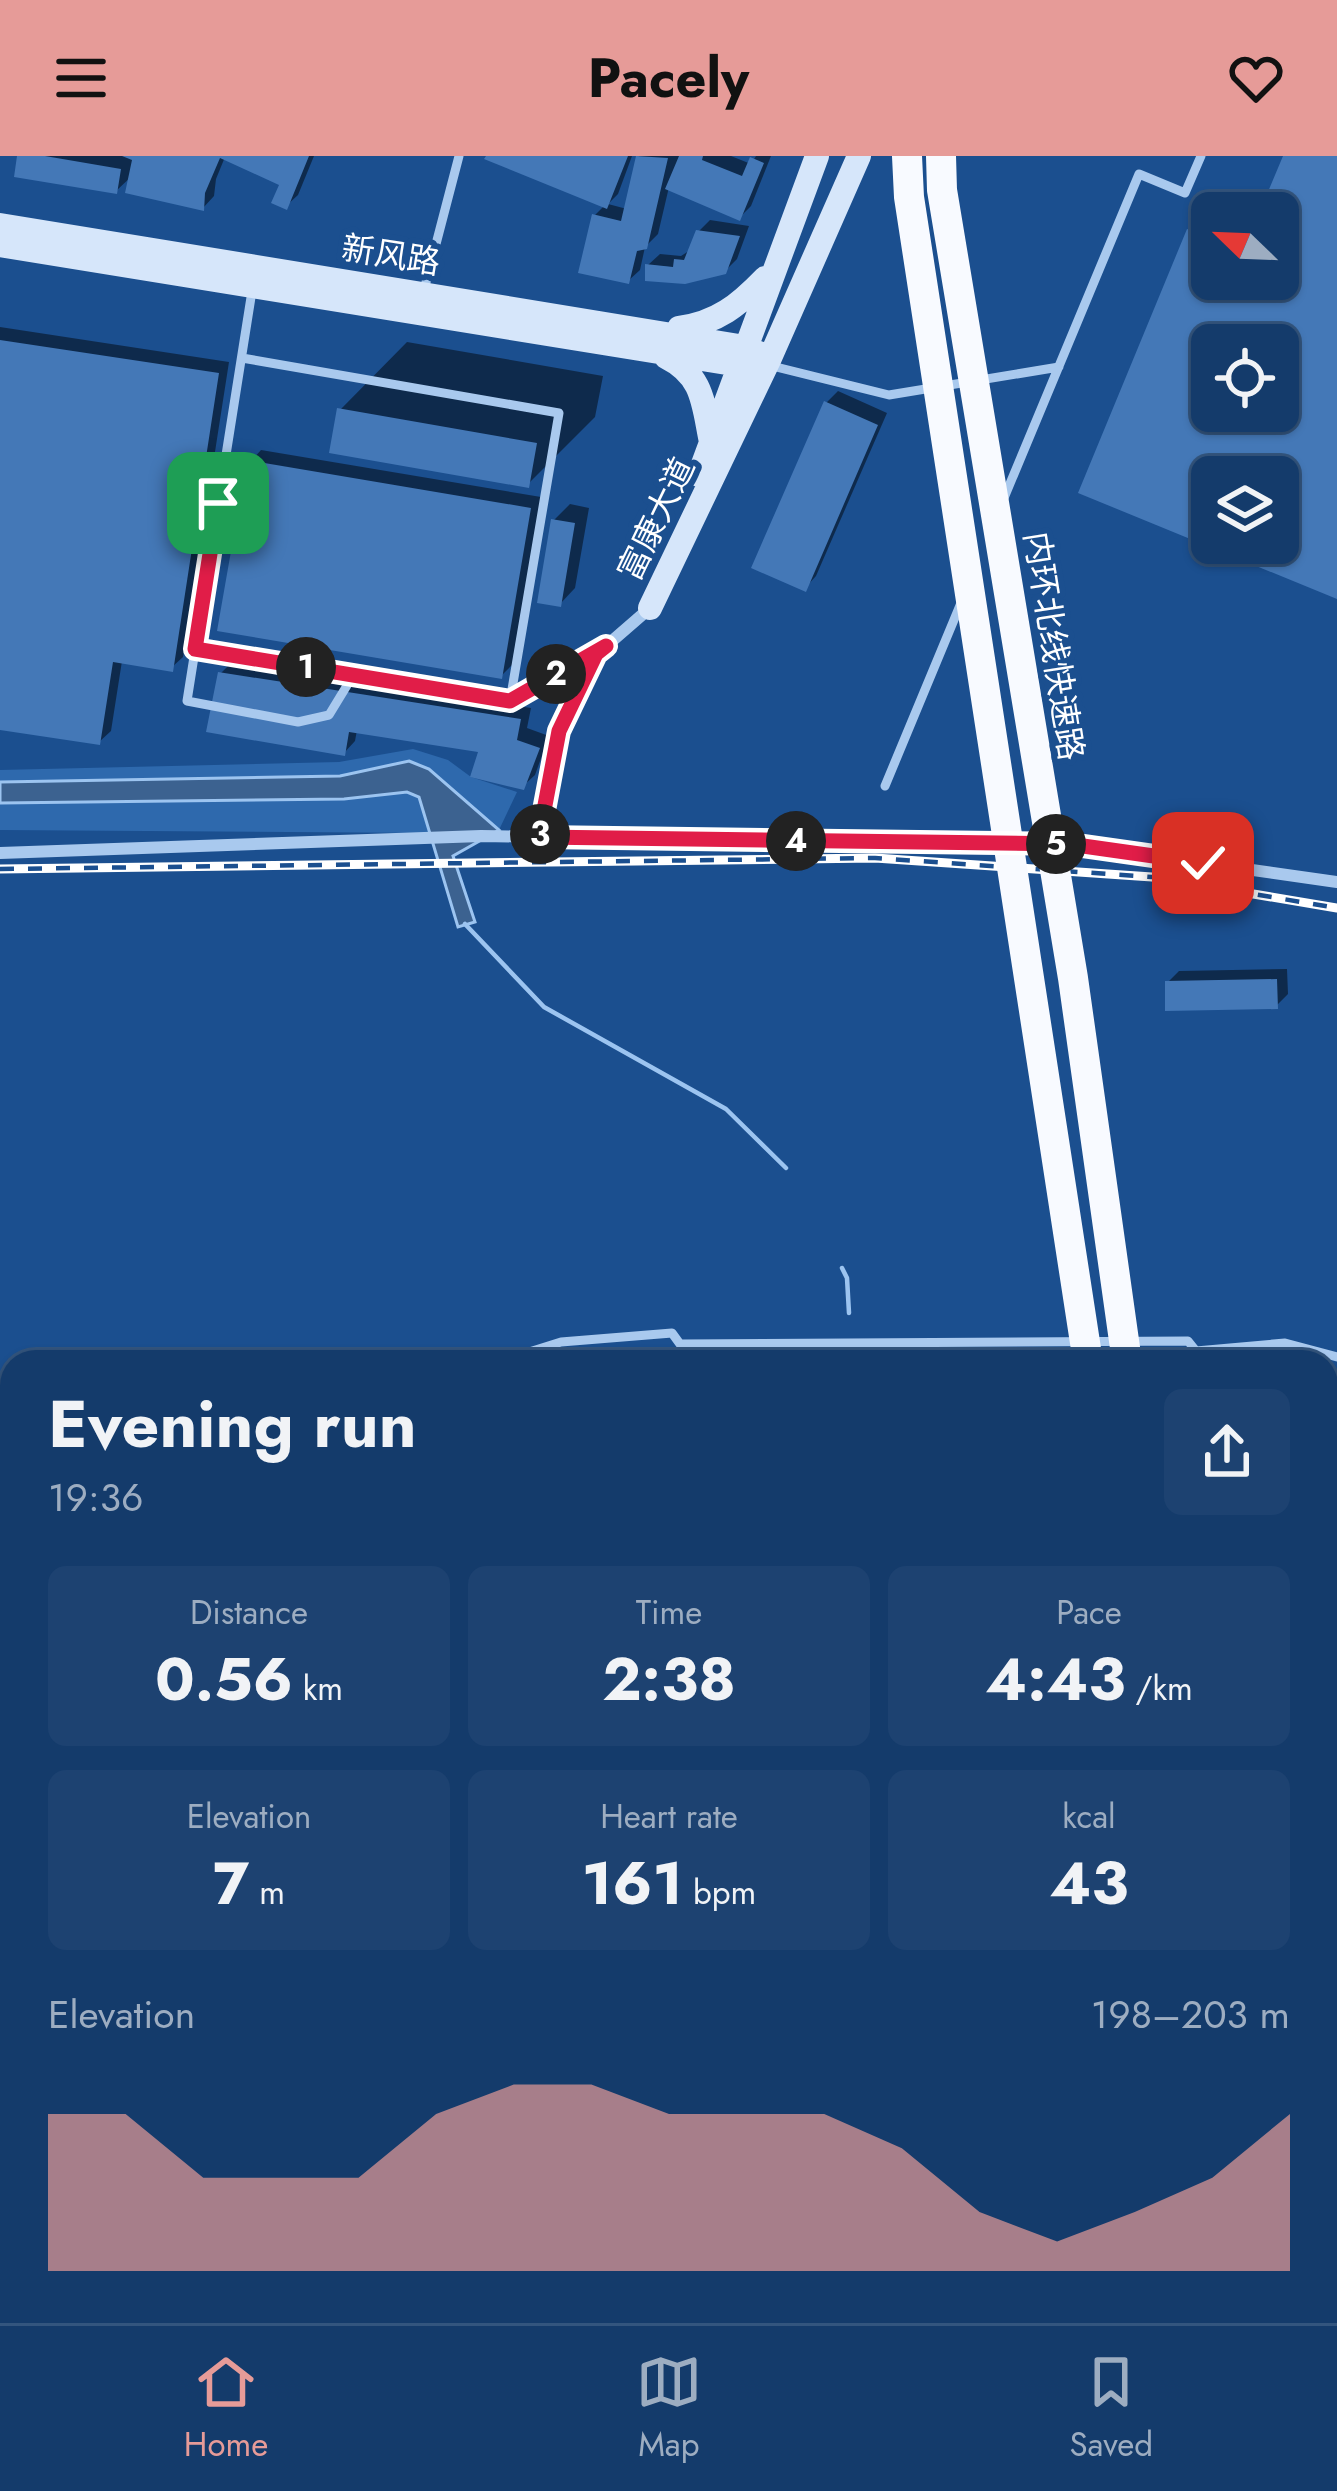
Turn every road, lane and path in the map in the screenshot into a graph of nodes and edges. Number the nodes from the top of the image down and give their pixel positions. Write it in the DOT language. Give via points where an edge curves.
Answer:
graph roads {
  1 [pos="459,156"];
  2 [pos="817,156"];
  3 [pos="859,156"];
  4 [pos="907,156"];
  5 [pos="941,156"];
  6 [pos="1202,156"];
  7 [pos="0,225"];
  8 [pos="0,245"];
  9 [pos="775,267"];
  10 [pos="253,286"];
  11 [pos="424,294"];
  12 [pos="654,341"];
  13 [pos="242,358"];
  14 [pos="757,362"];
  15 [pos="1059,367"];
  16 [pos="711,442"];
  17 [pos="985,543"];
  18 [pos="976,565"];
  19 [pos="650,608"];
  20 [pos="606,646"];
  21 [pos="195,649"];
  22 [pos="354,674"];
  23 [pos="510,701"];
  24 [pos="884,786"];
  25 [pos="539,837"];
  26 [pos="0,854"];
  27 [pos="1337,881"];
  28 [pos="535,1350"];
  29 [pos="1086,1350"];
  30 [pos="1125,1350"];
  31 [pos="1193,1350"];
  32 [pos="1237,1350"];
  33 [pos="1311,1350"];
  1 -- 11 [label="lane"];
  2 -- 9 [label="main road, 富康大道"];
  3 -- 14 [label="main road, 富康大道"];
  4 -- 29 [label="highway, bridge"];
  5 -- 30 [label="highway, 内环北线快速路, bridge"];
  6 -- 15 [label="lane" via="1185,193 1139,174"];
  7 -- 11 [label="main road, 新风路"];
  8 -- 10 [label="main road, 新风路"];
  9 -- 12 [label="main road" via="738,306"];
  9 -- 14 [label="main road, 富康大道"];
  10 -- 12 [label="main road, 新风路"];
  10 -- 13 [label="lane"];
  11 -- 12 [label="main road, 新风路"];
  12 -- 14 [label="main road, 新风路"];
  12 -- 16 [label="main road" via="698,384"];
  13 -- 21 [label="lane"];
  13 -- 23 [label="lane" via="559,412"];
  14 -- 15 [label="lane" via="889,395"];
  14 -- 16 [label="main road, 富康大道"];
  14 -- 19 [label="main road, 富康大道"];
  15 -- 17 [label="lane"];
  16 -- 19 [label="main road, 富康大道"];
  18 -- 24 [label="lane"];
  19 -- 20 [label="street"];
  20 -- 23 [label="lane"];
  20 -- 25 [label="street" via="559,731"];
  21 -- 22 [label="lane"];
  21 -- 22 [label="lane" via="187,701 298,722 329,715"];
  22 -- 23 [label="lane"];
  25 -- 26 [label="street"];
  25 -- 27 [label="street" via="1069,844"];
  28 -- 31 [label="lane" via="672,1334 680,1344 1188,1341"];
  32 -- 33 [label="lane" via="1285,1343"];
}
